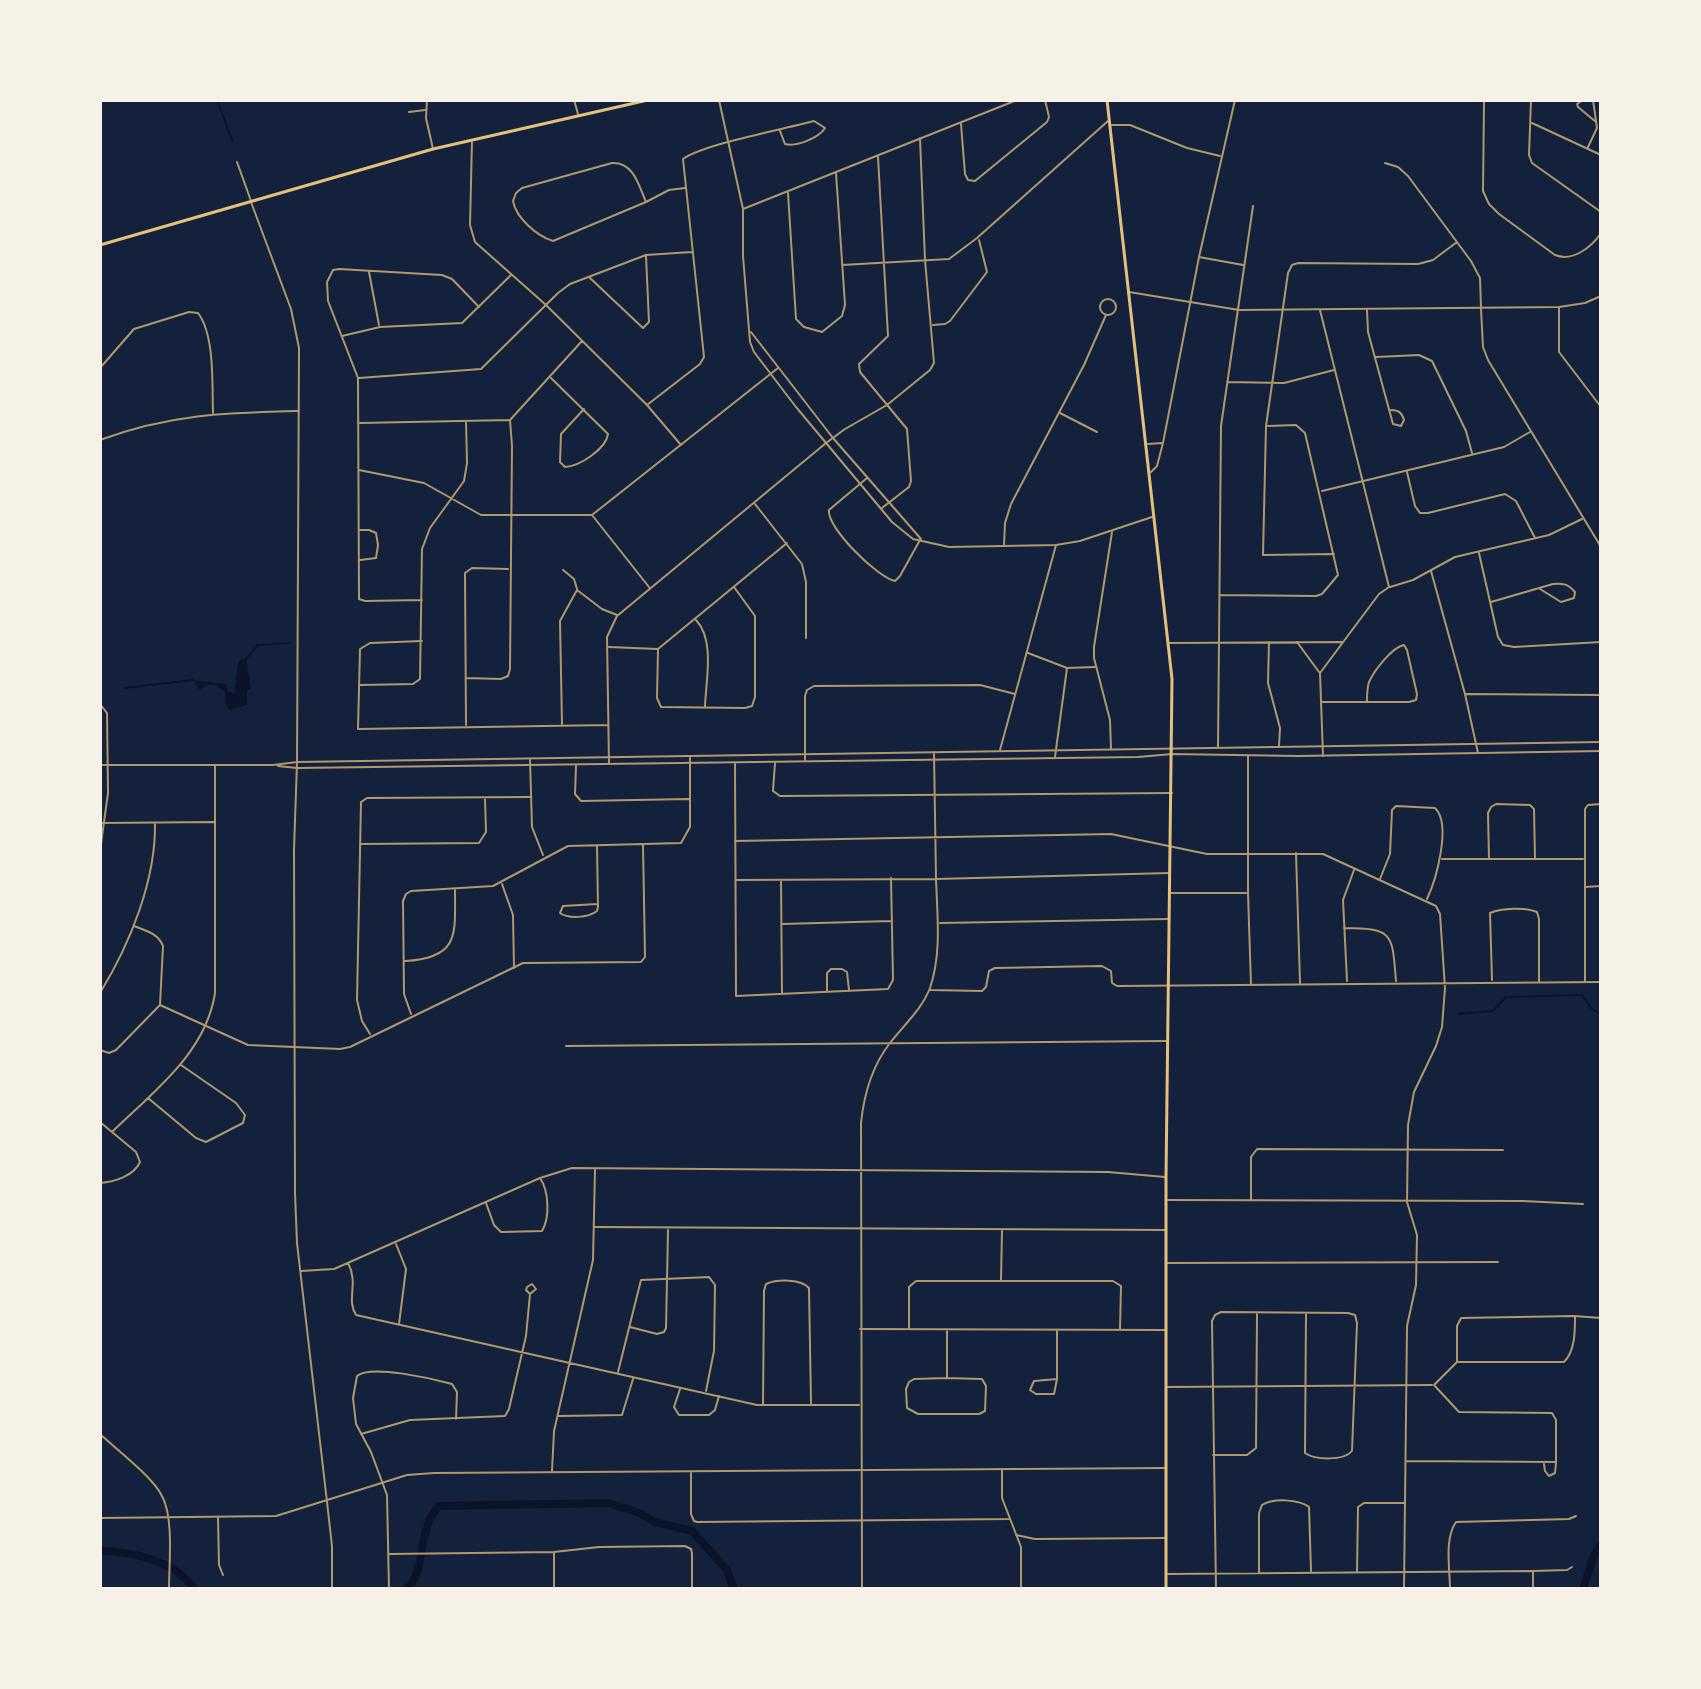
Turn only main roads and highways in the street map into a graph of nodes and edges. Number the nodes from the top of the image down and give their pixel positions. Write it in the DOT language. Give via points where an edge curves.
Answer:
graph roads {
  1 [pos="648,100"];
  2 [pos="1107,100"];
  3 [pos="100,245"];
  4 [pos="1166,1589"];
  1 -- 3 [label="main road" via="433,149"];
  2 -- 4 [label="main road" via="1172,679"];
}
